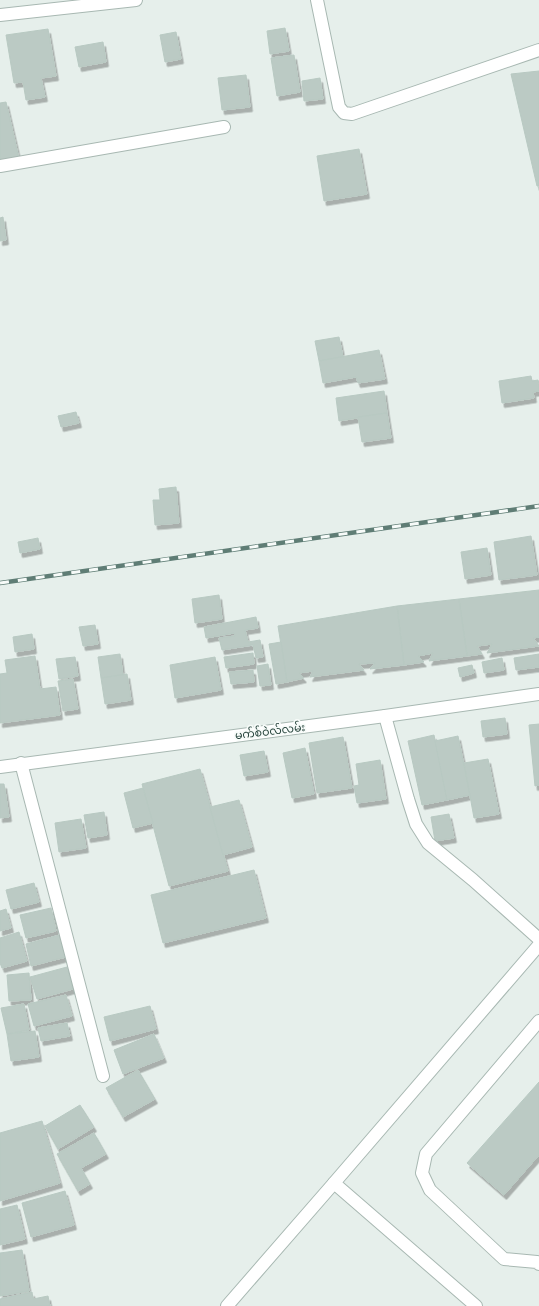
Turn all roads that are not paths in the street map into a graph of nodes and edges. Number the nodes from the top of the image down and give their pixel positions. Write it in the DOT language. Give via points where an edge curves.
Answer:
graph roads {
  1 [pos="136,0"];
  2 [pos="317,0"];
  3 [pos="0,15"];
  4 [pos="539,50"];
  5 [pos="224,127"];
  6 [pos="0,166"];
  7 [pos="539,694"];
  8 [pos="386,716"];
  9 [pos="21,763"];
  10 [pos="0,767"];
  11 [pos="539,939"];
  12 [pos="539,945"];
  13 [pos="539,1021"];
  14 [pos="103,1076"];
  15 [pos="334,1183"];
  16 [pos="539,1264"];
  17 [pos="227,1306"];
  18 [pos="476,1306"];
  1 -- 3 [label="street"];
  2 -- 4 [label="street" via="339,107 344,113 352,114"];
  5 -- 6 [label="street"];
  7 -- 8 [label="street, မက်စ်ဝဲလ်လမ်း"];
  8 -- 9 [label="street, မက်စ်ဝဲလ်လမ်း"];
  8 -- 11 [label="street" via="416,824 428,843"];
  9 -- 10 [label="street, မက်စ်ဝဲလ်လမ်း"];
  9 -- 14 [label="street"];
  12 -- 15 [label="street"];
  13 -- 16 [label="street" via="426,1154 422,1173 430,1190 504,1259"];
  15 -- 17 [label="street"];
  15 -- 18 [label="street"];
}
